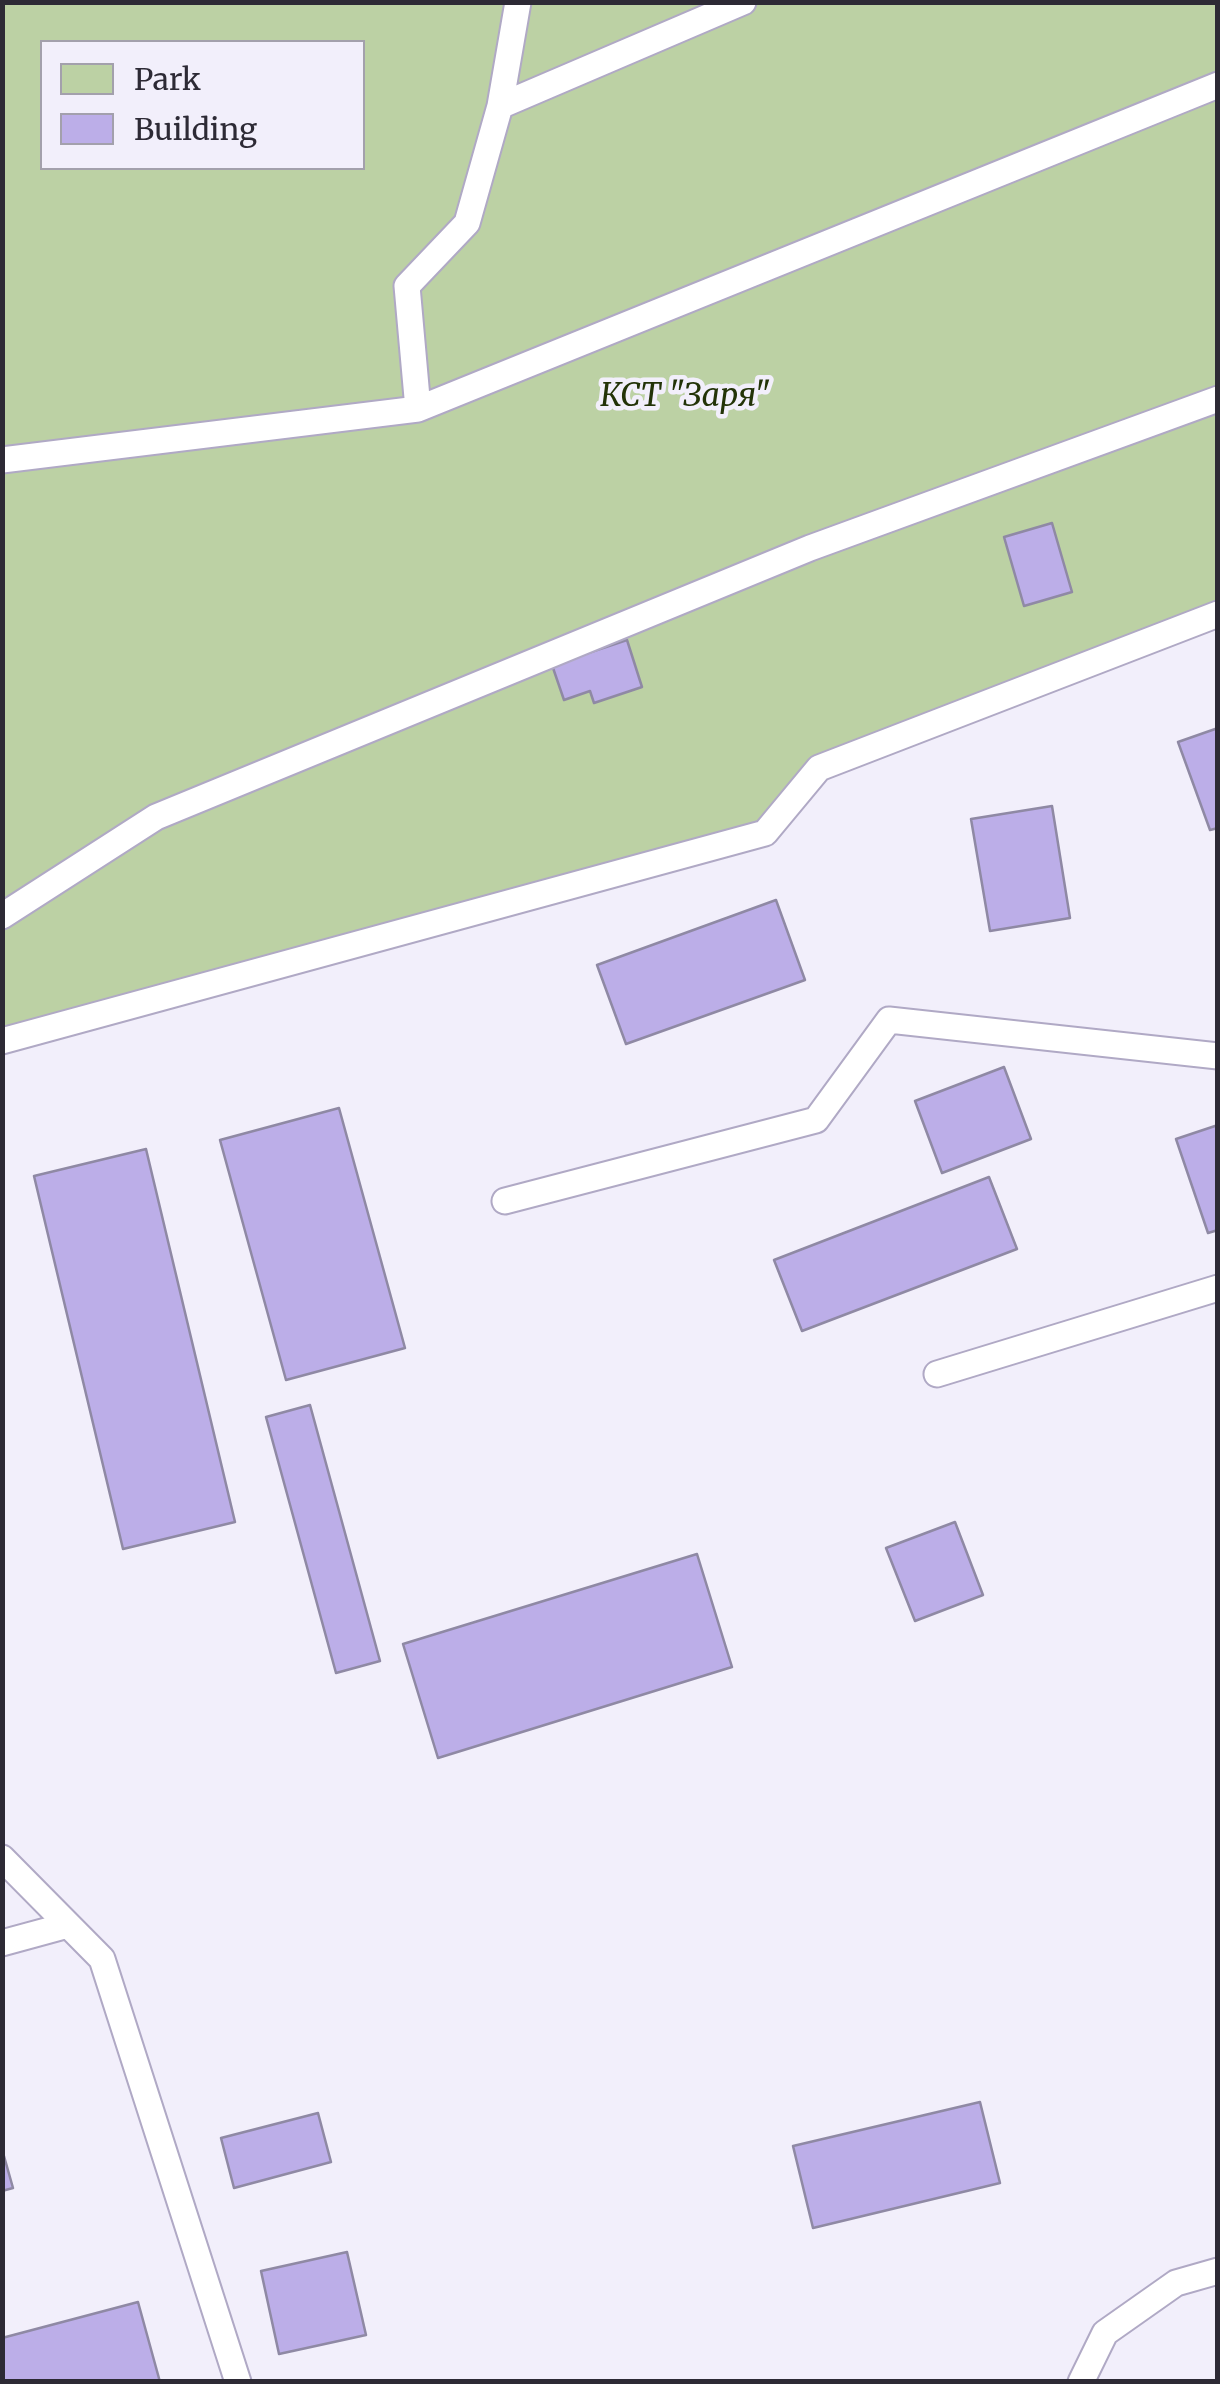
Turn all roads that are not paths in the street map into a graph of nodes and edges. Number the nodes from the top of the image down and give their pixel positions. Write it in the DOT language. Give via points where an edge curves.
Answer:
graph roads {
  1 [pos="518,2"];
  2 [pos="743,2"];
  3 [pos="1218,85"];
  4 [pos="500,106"];
  5 [pos="1218,399"];
  6 [pos="418,409"];
  7 [pos="2,460"];
  8 [pos="1218,614"];
  9 [pos="2,916"];
  10 [pos="2,1041"];
  11 [pos="1218,1056"];
  12 [pos="505,1201"];
  13 [pos="1218,1288"];
  14 [pos="938,1374"];
  15 [pos="2,1858"];
  16 [pos="68,1925"];
  17 [pos="2,1942"];
  18 [pos="1218,2271"];
  19 [pos="238,2382"];
  20 [pos="1081,2382"];
  1 -- 4 [label="lane"];
  2 -- 4 [label="lane"];
  3 -- 6 [label="lane"];
  4 -- 6 [label="lane" via="467,224 408,286"];
  5 -- 9 [label="lane" via="810,548 156,817"];
  6 -- 7 [label="lane"];
  8 -- 10 [label="lane" via="819,768 765,833"];
  11 -- 12 [label="lane" via="889,1020 816,1120"];
  13 -- 14 [label="lane"];
  15 -- 16 [label="lane"];
  16 -- 17 [label="lane"];
  16 -- 19 [label="lane" via="102,1959"];
  18 -- 20 [label="lane" via="1176,2283 1105,2333"];
}
